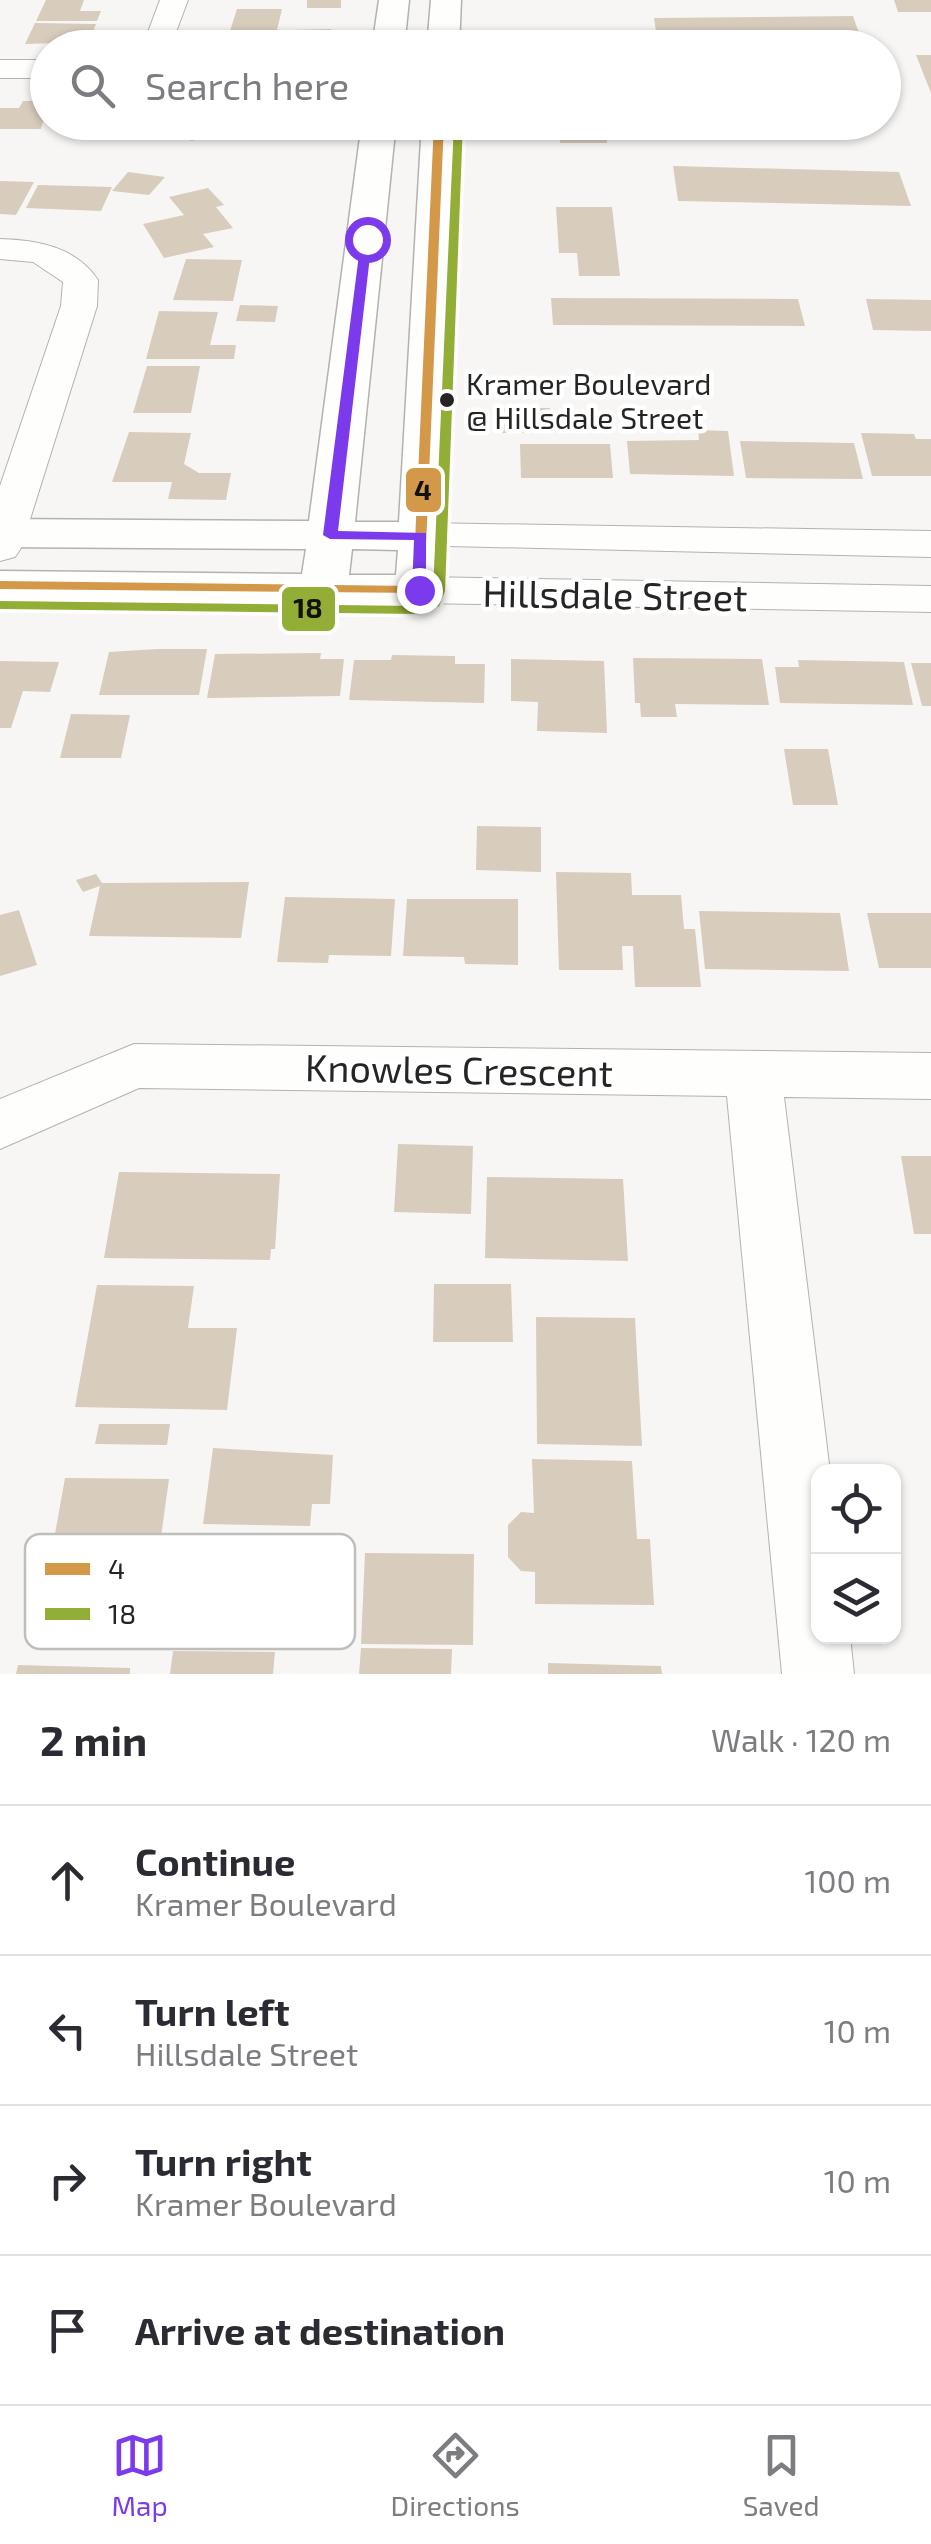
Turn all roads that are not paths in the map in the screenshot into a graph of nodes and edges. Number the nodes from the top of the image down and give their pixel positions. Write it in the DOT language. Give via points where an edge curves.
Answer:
graph roads {
  1 [pos="174,0"];
  2 [pos="394,0"];
  3 [pos="446,0"];
  4 [pos="163,30"];
  5 [pos="390,30"];
  6 [pos="445,30"];
  7 [pos="0,68"];
  8 [pos="30,69"];
  9 [pos="377,140"];
  10 [pos="439,140"];
  11 [pos="0,249"];
  12 [pos="330,535"];
  13 [pos="421,536"];
  14 [pos="2,538"];
  15 [pos="931,544"];
  16 [pos="0,585"];
  17 [pos="324,589"];
  18 [pos="419,590"];
  19 [pos="931,599"];
  20 [pos="753,1075"];
  21 [pos="931,1076"];
  22 [pos="0,1125"];
  23 [pos="818,1674"];
  1 -- 4 [label="street"];
  2 -- 5 [label="street"];
  3 -- 6 [label="street"];
  7 -- 8 [label="street"];
  9 -- 12 [label="street"];
  10 -- 13 [label="street"];
  11 -- 14 [label="street" via="44,252 62,259 81,280 79,306"];
  12 -- 13 [label="street, Hillsdale Street"];
  12 -- 14 [label="street, Hillsdale Street"];
  12 -- 17 [label="street"];
  13 -- 15 [label="street, Hillsdale Street"];
  13 -- 18 [label="street"];
  16 -- 17 [label="street, Hillsdale Street"];
  17 -- 18 [label="street, Hillsdale Street"];
  18 -- 19 [label="street, Hillsdale Street"];
  20 -- 21 [label="street, Knowles Crescent"];
  20 -- 22 [label="street, Knowles Crescent" via="134,1066"];
  20 -- 23 [label="street"];
}
